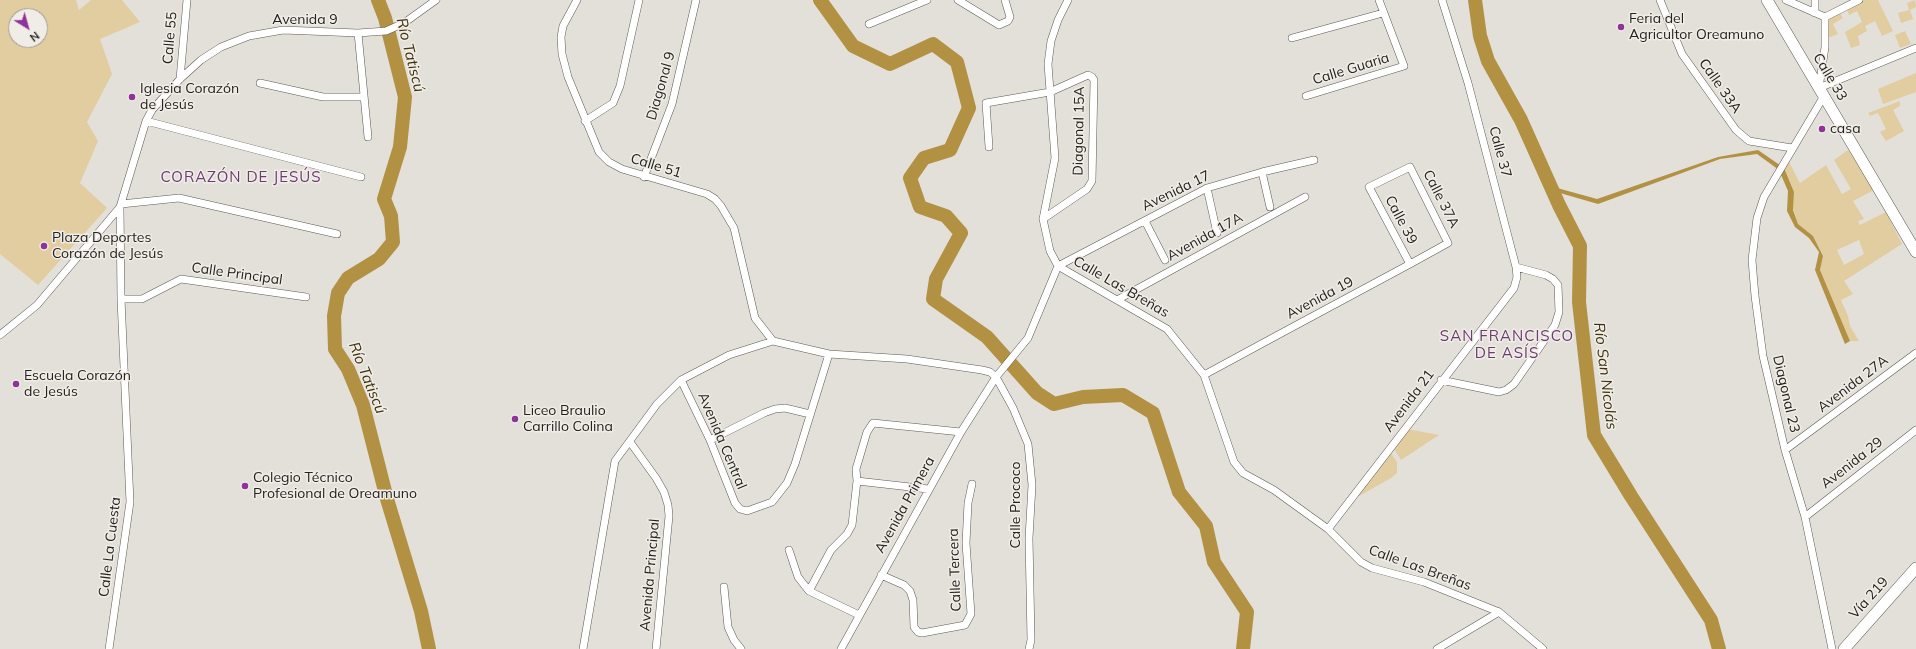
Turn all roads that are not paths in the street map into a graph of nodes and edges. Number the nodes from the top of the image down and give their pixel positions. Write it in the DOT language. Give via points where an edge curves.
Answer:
graph roads {
  1 [pos="187,0"];
  2 [pos="436,0"];
  3 [pos="577,0"];
  4 [pos="639,0"];
  5 [pos="696,0"];
  6 [pos="927,0"];
  7 [pos="958,0"];
  8 [pos="1005,0"];
  9 [pos="1068,0"];
  10 [pos="1379,0"];
  11 [pos="1442,0"];
  12 [pos="1660,0"];
  13 [pos="1768,0"];
  14 [pos="1786,0"];
  15 [pos="1815,0"];
  16 [pos="1859,0"];
  17 [pos="1383,13"];
  18 [pos="1815,13"];
  19 [pos="1825,17"];
  20 [pos="869,24"];
  21 [pos="358,33"];
  22 [pos="1292,38"];
  23 [pos="1916,48"];
  24 [pos="180,78"];
  25 [pos="260,83"];
  26 [pos="1050,92"];
  27 [pos="1821,92"];
  28 [pos="1306,96"];
  29 [pos="364,98"];
  30 [pos="146,121"];
  31 [pos="584,121"];
  32 [pos="368,137"];
  33 [pos="989,147"];
  34 [pos="1792,148"];
  35 [pos="1314,160"];
  36 [pos="1410,167"];
  37 [pos="1262,172"];
  38 [pos="361,177"];
  39 [pos="644,177"];
  40 [pos="1207,188"];
  41 [pos="1305,197"];
  42 [pos="120,206"];
  43 [pos="1270,207"];
  44 [pos="1043,219"];
  45 [pos="1145,221"];
  46 [pos="1217,233"];
  47 [pos="337,234"];
  48 [pos="1448,243"];
  49 [pos="1916,252"];
  50 [pos="1165,260"];
  51 [pos="1410,264"];
  52 [pos="1058,266"];
  53 [pos="1516,267"];
  54 [pos="306,297"];
  55 [pos="121,298"];
  56 [pos="1117,300"];
  57 [pos="0,335"];
  58 [pos="773,341"];
  59 [pos="1916,353"];
  60 [pos="829,354"];
  61 [pos="1204,375"];
  62 [pos="996,377"];
  63 [pos="681,380"];
  64 [pos="1441,380"];
  65 [pos="810,414"];
  66 [pos="1916,430"];
  67 [pos="961,432"];
  68 [pos="710,440"];
  69 [pos="630,442"];
  70 [pos="1785,450"];
  71 [pos="857,481"];
  72 [pos="972,484"];
  73 [pos="928,489"];
  74 [pos="1805,517"];
  75 [pos="1328,529"];
  76 [pos="789,550"];
  77 [pos="1916,568"];
  78 [pos="881,575"];
  79 [pos="724,587"];
  80 [pos="808,591"];
  81 [pos="1499,612"];
  82 [pos="859,615"];
  83 [pos="1847,648"];
  84 [pos="109,649"];
  85 [pos="583,649"];
  86 [pos="656,649"];
  87 [pos="741,649"];
  88 [pos="841,649"];
  89 [pos="1029,649"];
  90 [pos="1437,649"];
  91 [pos="1543,649"];
  92 [pos="1832,649"];
  1 -- 24 [label="street, Calle 55"];
  2 -- 21 [label="street, Avenida 9" via="401,25 386,31"];
  3 -- 31 [label="street, Calle 51" via="563,26 561,37 568,77"];
  4 -- 31 [label="street" via="620,86 613,103"];
  5 -- 39 [label="street, Diagonal 9" via="672,104"];
  6 -- 20 [label="street"];
  7 -- 8 [label="street" via="999,25 1004,24 1010,17"];
  9 -- 26 [label="street, Calle Las Breñas" via="1051,41 1048,64"];
  10 -- 17 [label="street"];
  11 -- 53 [label="street, Calle 37" via="1468,83"];
  12 -- 34 [label="street, Calle 33A" via="1682,54 1736,130 1749,141"];
  13 -- 27 [label="main road, Calle 33"];
  14 -- 18 [label="street"];
  15 -- 18 [label="street"];
  16 -- 19 [label="street"];
  17 -- 22 [label="street"];
  17 -- 28 [label="street, Calle Guaria" via="1404,66"];
  18 -- 19 [label="street"];
  19 -- 27 [label="street"];
  21 -- 24 [label="street, Avenida 9" via="283,30 249,36 221,47"];
  21 -- 29 [label="street"];
  23 -- 27 [label="street"];
  24 -- 30 [label="street, Avenida 9" via="152,110"];
  25 -- 29 [label="street" via="323,97"];
  26 -- 33 [label="street" via="986,103"];
  26 -- 44 [label="street, Calle Las Breñas" via="1054,165"];
  26 -- 44 [label="street, Diagonal 15A" via="1088,76 1094,80 1092,181 1087,189"];
  27 -- 34 [label="street"];
  27 -- 49 [label="main road, Calle 33"];
  29 -- 32 [label="street"];
  30 -- 38 [label="street"];
  30 -- 42 [label="street, Avenida 9"];
  31 -- 39 [label="street, Calle 51" via="598,152 609,162"];
  34 -- 70 [label="street, Diagonal 23" via="1764,197 1757,218 1752,260 1764,356"];
  35 -- 37 [label="street, Avenida 17"];
  36 -- 48 [label="street, Calle 37A"];
  36 -- 51 [label="street, Calle 39" via="1369,187"];
  37 -- 40 [label="street, Avenida 17"];
  37 -- 43 [label="street"];
  39 -- 58 [label="street, Calle 51" via="707,194 721,206 734,228 755,318"];
  40 -- 45 [label="street, Avenida 17"];
  40 -- 46 [label="street"];
  41 -- 56 [label="street, Avenida 17A"];
  42 -- 47 [label="street" via="179,198"];
  42 -- 55 [label="street, Calle La Cuesta"];
  42 -- 57 [label="street" via="37,304"];
  44 -- 52 [label="street, Calle Las Breñas" via="1050,251"];
  45 -- 50 [label="street"];
  45 -- 52 [label="street, Avenida 17"];
  48 -- 51 [label="street, Avenida 19"];
  51 -- 61 [label="street, Avenida 19"];
  52 -- 56 [label="street, Calle Las Breñas"];
  52 -- 62 [label="street" via="1031,332 1018,353"];
  53 -- 64 [label="street, Avenida 21" via="1517,278 1514,288"];
  53 -- 64 [label="street" via="1546,275 1558,285 1559,312 1555,326 1514,384 1506,390 1499,392"];
  54 -- 55 [label="street, Calle Principal" via="181,279 142,299"];
  55 -- 84 [label="street, Calle La Cuesta" via="130,502"];
  56 -- 61 [label="street, Calle Las Breñas" via="1167,330"];
  58 -- 60 [label="street"];
  58 -- 63 [label="street" via="729,355"];
  59 -- 70 [label="street, Avenida 27A"];
  60 -- 62 [label="street" via="922,361 982,370"];
  60 -- 65 [label="street, Avenida Central"];
  61 -- 75 [label="street, Calle Las Breñas" via="1234,462 1243,473 1274,490"];
  62 -- 67 [label="street, Avenida Primera"];
  62 -- 89 [label="street, Calle Prococo" via="1014,408 1028,444 1032,485 1028,538 1031,640"];
  63 -- 68 [label="street, Avenida Central"];
  63 -- 69 [label="street" via="657,404"];
  64 -- 75 [label="street, Avenida 21"];
  65 -- 68 [label="street" via="785,408 775,409 764,412"];
  65 -- 68 [label="street, Avenida Central" via="787,483 772,502 752,510 747,511 735,503"];
  66 -- 74 [label="street, Avenida 29"];
  67 -- 71 [label="street" via="873,423 867,432 856,469"];
  67 -- 73 [label="street, Avenida Primera"];
  69 -- 85 [label="street" via="615,462"];
  69 -- 86 [label="street, Avenida Principal" via="656,478 668,505"];
  70 -- 74 [label="street, Diagonal 23"];
  71 -- 73 [label="street"];
  71 -- 80 [label="street" via="852,525 831,550"];
  72 -- 78 [label="street, Calle Tercera" via="968,503 966,543 971,614 966,625 918,632 914,627 910,591 904,585"];
  73 -- 78 [label="street, Avenida Primera"];
  74 -- 92 [label="street, Diagonal 23"];
  75 -- 81 [label="street, Calle Las Breñas" via="1361,562 1372,568 1424,582"];
  76 -- 80 [label="street" via="798,577"];
  77 -- 83 [label="main road, Vía 219"];
  78 -- 82 [label="street, Avenida Primera"];
  79 -- 87 [label="street" via="728,627"];
  80 -- 82 [label="street"];
  81 -- 90 [label="street"];
  81 -- 91 [label="street, Calle Las Breñas"];
  82 -- 88 [label="street, Avenida Primera"];
}
